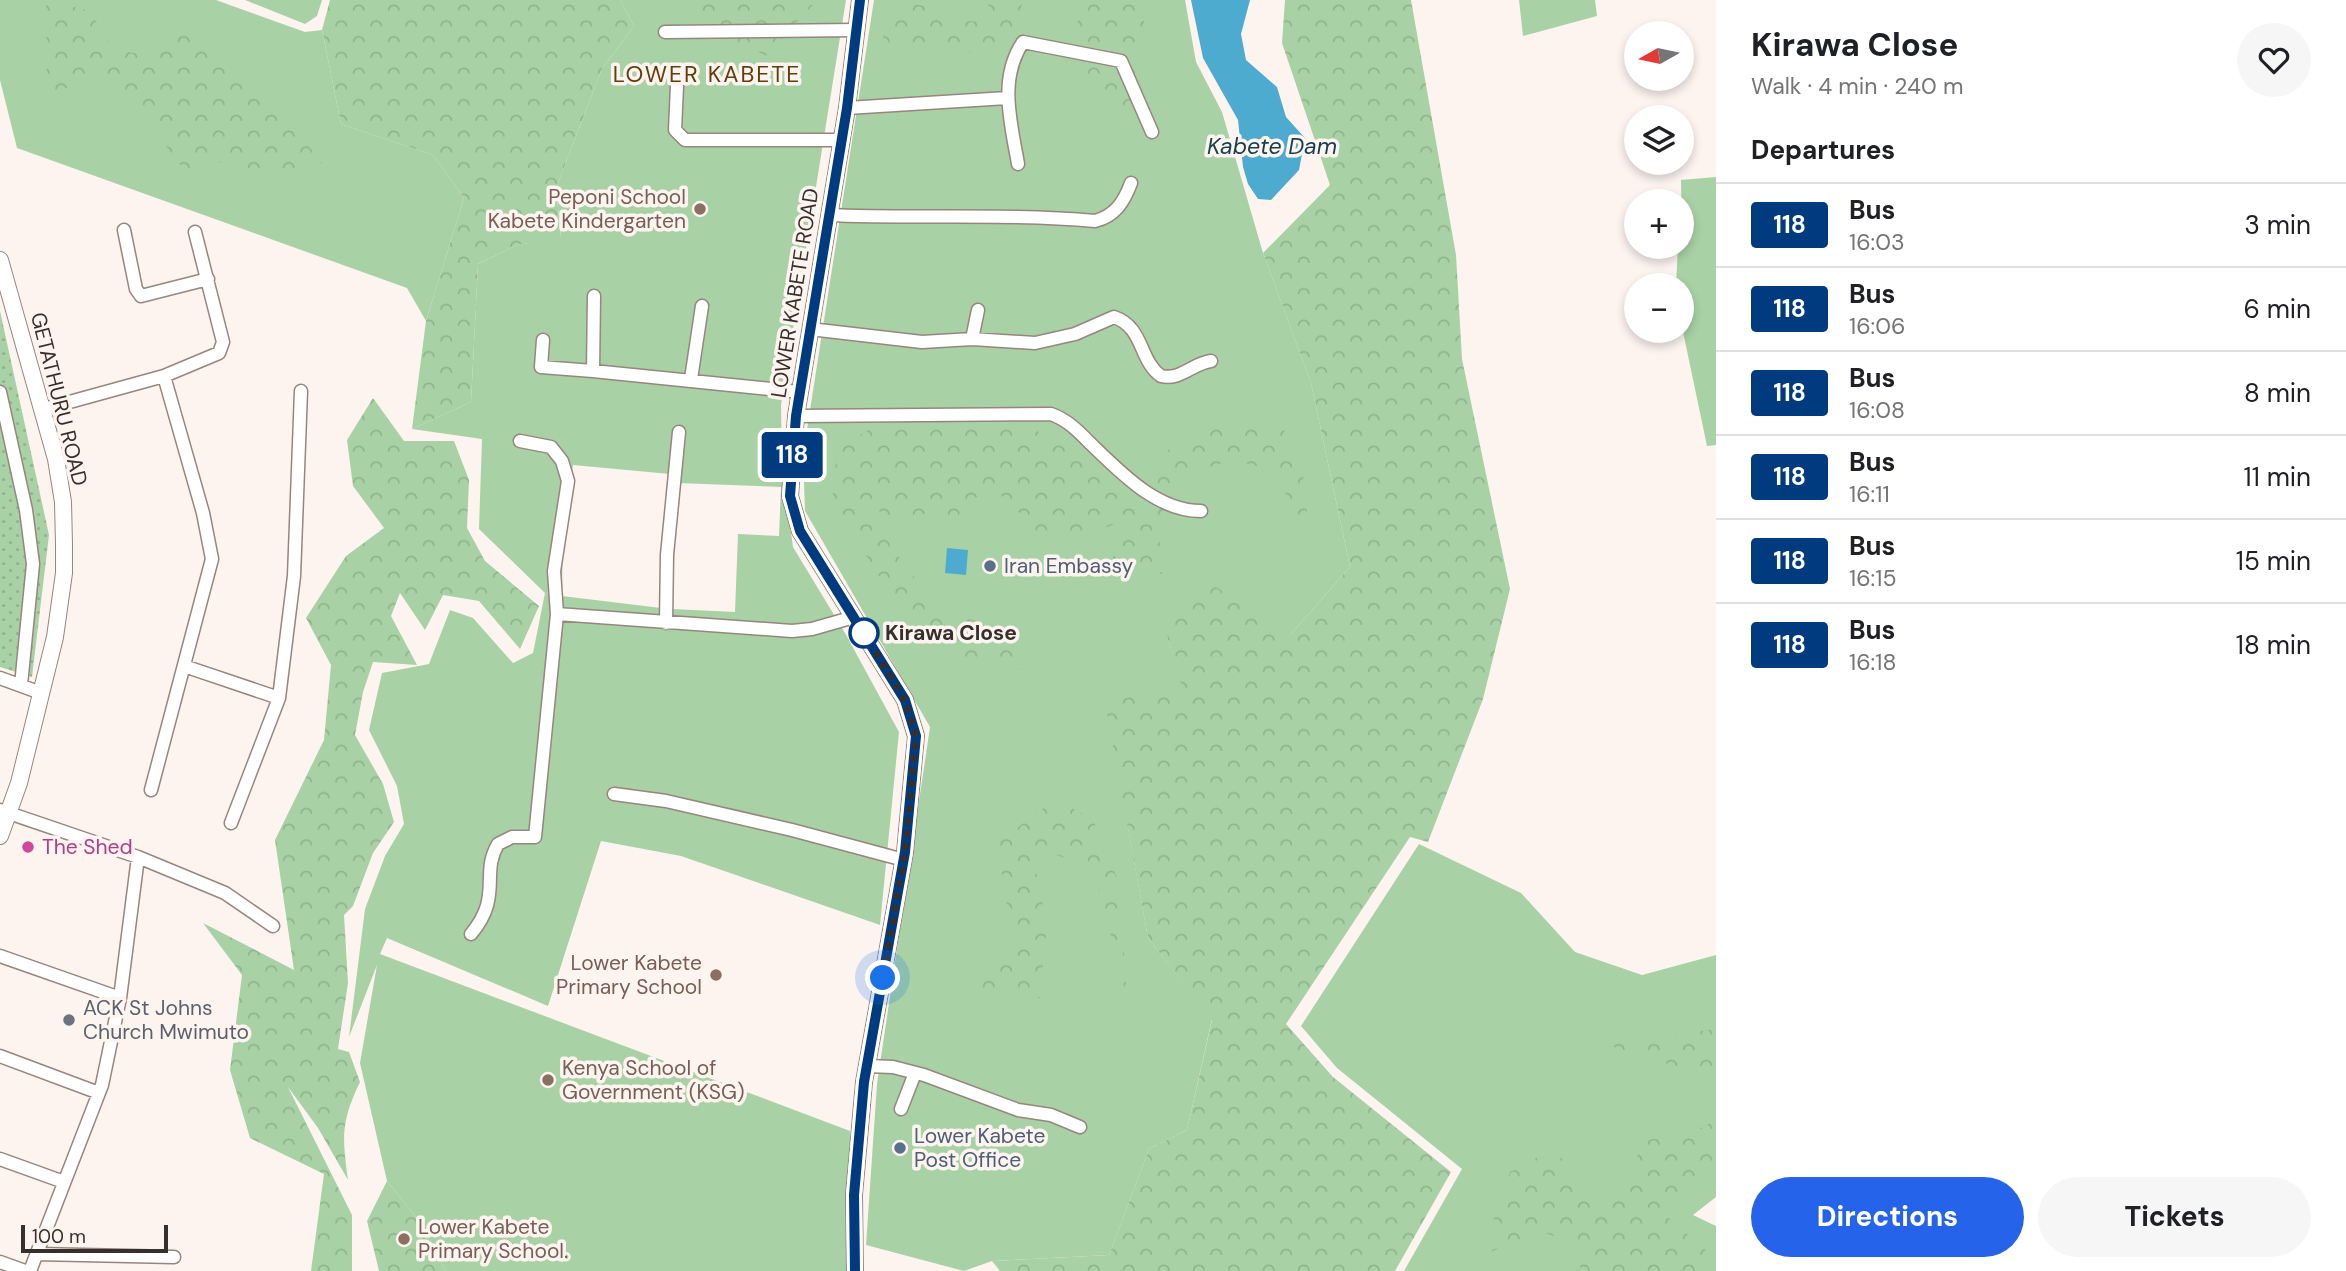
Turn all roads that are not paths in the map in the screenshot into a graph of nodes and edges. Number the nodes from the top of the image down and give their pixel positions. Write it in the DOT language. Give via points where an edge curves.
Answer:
graph roads {
  1 [pos="860,0"];
  2 [pos="857,30"];
  3 [pos="664,32"];
  4 [pos="677,86"];
  5 [pos="1007,98"];
  6 [pos="847,108"];
  7 [pos="1152,131"];
  8 [pos="842,140"];
  9 [pos="1018,164"];
  10 [pos="1131,183"];
  11 [pos="828,215"];
  12 [pos="124,230"];
  13 [pos="195,232"];
  14 [pos="0,260"];
  15 [pos="208,279"];
  16 [pos="594,296"];
  17 [pos="702,306"];
  18 [pos="978,310"];
  19 [pos="810,329"];
  20 [pos="972,339"];
  21 [pos="543,340"];
  22 [pos="1211,361"];
  23 [pos="593,371"];
  24 [pos="164,376"];
  25 [pos="691,379"];
  26 [pos="301,391"];
  27 [pos="0,392"];
  28 [pos="800,392"];
  29 [pos="44,409"];
  30 [pos="796,416"];
  31 [pos="679,432"];
  32 [pos="520,442"];
  33 [pos="1201,511"];
  34 [pos="557,614"];
  35 [pos="854,617"];
  36 [pos="666,623"];
  37 [pos="184,666"];
  38 [pos="0,678"];
  39 [pos="21,685"];
  40 [pos="41,693"];
  41 [pos="279,698"];
  42 [pos="150,790"];
  43 [pos="614,794"];
  44 [pos="4,811"];
  45 [pos="231,823"];
  46 [pos="0,836"];
  47 [pos="138,857"];
  48 [pos="904,860"];
  49 [pos="273,926"];
  50 [pos="471,934"];
  51 [pos="0,956"];
  52 [pos="120,998"];
  53 [pos="0,1056"];
  54 [pos="867,1066"];
  55 [pos="915,1073"];
  56 [pos="99,1093"];
  57 [pos="901,1109"];
  58 [pos="1080,1127"];
  59 [pos="0,1159"];
  60 [pos="64,1182"];
  61 [pos="37,1254"];
  62 [pos="174,1257"];
  63 [pos="0,1262"];
  64 [pos="25,1271"];
  65 [pos="30,1271"];
  66 [pos="855,1271"];
  1 -- 2 [label="main road, LOWER KABETE ROAD"];
  2 -- 3 [label="street"];
  2 -- 6 [label="main road, LOWER KABETE ROAD"];
  4 -- 8 [label="street" via="675,130 685,140"];
  5 -- 6 [label="street"];
  5 -- 7 [label="street" via="1014,55 1023,42 1118,59"];
  5 -- 9 [label="street"];
  6 -- 8 [label="main road, LOWER KABETE ROAD"];
  8 -- 11 [label="main road, LOWER KABETE ROAD"];
  10 -- 11 [label="street" via="1120,206 1106,219 1095,221"];
  11 -- 19 [label="main road, LOWER KABETE ROAD"];
  12 -- 15 [label="street" via="141,296"];
  13 -- 15 [label="street"];
  14 -- 29 [label="main road, GETATHURU ROAD"];
  15 -- 24 [label="street" via="223,349"];
  16 -- 23 [label="street"];
  17 -- 25 [label="street"];
  18 -- 20 [label="street"];
  19 -- 20 [label="street" via="922,342"];
  19 -- 28 [label="main road, LOWER KABETE ROAD"];
  20 -- 22 [label="street" via="1035,343 1075,334 1114,317 1134,330 1161,376 1176,376"];
  21 -- 23 [label="street" via="541,367"];
  23 -- 25 [label="street"];
  24 -- 29 [label="street"];
  24 -- 37 [label="street" via="212,559"];
  25 -- 28 [label="street"];
  26 -- 41 [label="street" via="294,576"];
  27 -- 39 [label="street" via="33,564"];
  28 -- 30 [label="main road, LOWER KABETE ROAD"];
  29 -- 40 [label="main road, GETATHURU ROAD" via="63,502 64,564 55,637"];
  30 -- 33 [label="street" via="1051,414 1069,423 1121,472 1171,507"];
  30 -- 35 [label="main road, LOWER KABETE ROAD" via="790,496 795,515 807,543"];
  31 -- 36 [label="street" via="667,555"];
  32 -- 34 [label="street" via="551,447 562,461 568,481 554,571"];
  34 -- 36 [label="street"];
  34 -- 50 [label="street" via="536,837 512,837 498,844 487,911"];
  35 -- 36 [label="street" via="792,631"];
  35 -- 48 [label="main road, LOWER KABETE ROAD" via="905,700 914,727 915,764"];
  37 -- 41 [label="street"];
  37 -- 42 [label="street"];
  38 -- 39 [label="street"];
  39 -- 40 [label="street"];
  40 -- 44 [label="main road, GETATHURU ROAD" via="19,783"];
  41 -- 45 [label="street"];
  43 -- 48 [label="street" via="666,801"];
  44 -- 46 [label="main road, GETATHURU ROAD"];
  44 -- 47 [label="street"];
  47 -- 49 [label="street" via="225,893"];
  47 -- 52 [label="street"];
  48 -- 54 [label="main road, LOWER KABETE ROAD"];
  51 -- 52 [label="street"];
  52 -- 56 [label="street"];
  53 -- 56 [label="street"];
  54 -- 55 [label="street"];
  54 -- 66 [label="main road, LOWER KABETE ROAD" via="855,1182"];
  55 -- 57 [label="street"];
  55 -- 58 [label="street"];
  56 -- 60 [label="street"];
  59 -- 60 [label="street"];
  60 -- 61 [label="street"];
  61 -- 62 [label="street"];
  61 -- 65 [label="street"];
  63 -- 64 [label="street"];
}
